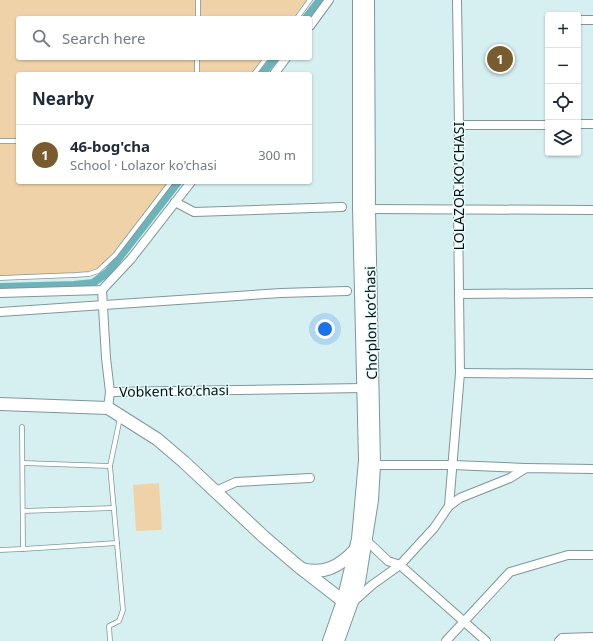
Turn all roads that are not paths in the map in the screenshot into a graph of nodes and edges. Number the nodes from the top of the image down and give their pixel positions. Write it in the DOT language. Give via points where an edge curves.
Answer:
graph roads {
  1 [pos="198,0"];
  2 [pos="310,0"];
  3 [pos="329,0"];
  4 [pos="359,0"];
  5 [pos="368,0"];
  6 [pos="457,0"];
  7 [pos="198,16"];
  8 [pos="298,16"];
  9 [pos="581,20"];
  10 [pos="593,20"];
  11 [pos="312,23"];
  12 [pos="197,60"];
  13 [pos="264,60"];
  14 [pos="284,60"];
  15 [pos="197,72"];
  16 [pos="256,72"];
  17 [pos="276,72"];
  18 [pos="581,124"];
  19 [pos="593,124"];
  20 [pos="459,125"];
  21 [pos="545,125"];
  22 [pos="0,141"];
  23 [pos="16,141"];
  24 [pos="169,184"];
  25 [pos="189,184"];
  26 [pos="175,202"];
  27 [pos="342,207"];
  28 [pos="369,209"];
  29 [pos="458,210"];
  30 [pos="593,210"];
  31 [pos="0,278"];
  32 [pos="102,290"];
  33 [pos="347,291"];
  34 [pos="0,293"];
  35 [pos="593,293"];
  36 [pos="459,294"];
  37 [pos="102,305"];
  38 [pos="0,312"];
  39 [pos="460,373"];
  40 [pos="593,374"];
  41 [pos="363,388"];
  42 [pos="110,392"];
  43 [pos="0,404"];
  44 [pos="108,408"];
  45 [pos="120,415"];
  46 [pos="22,427"];
  47 [pos="23,463"];
  48 [pos="374,465"];
  49 [pos="453,465"];
  50 [pos="110,466"];
  51 [pos="526,468"];
  52 [pos="593,469"];
  53 [pos="310,478"];
  54 [pos="216,491"];
  55 [pos="449,506"];
  56 [pos="114,508"];
  57 [pos="23,511"];
  58 [pos="366,541"];
  59 [pos="117,543"];
  60 [pos="23,549"];
  61 [pos="0,550"];
  62 [pos="355,550"];
  63 [pos="593,555"];
  64 [pos="400,565"];
  65 [pos="301,569"];
  66 [pos="348,602"];
  67 [pos="463,622"];
  68 [pos="593,637"];
  69 [pos="110,641"];
  70 [pos="329,641"];
  71 [pos="338,641"];
  72 [pos="446,641"];
  73 [pos="486,641"];
  74 [pos="559,641"];
  1 -- 7 [label="lane"];
  2 -- 8 [label="lane"];
  3 -- 11 [label="street"];
  4 -- 41 [label="main road, Choʻplon koʻchasi" via="359,208"];
  5 -- 28 [label="main road, Choʻplon koʻchasi"];
  6 -- 20 [label="street, LOLAZOR KO'CHASI"];
  9 -- 10 [label="street"];
  12 -- 15 [label="lane"];
  13 -- 16 [label="lane"];
  14 -- 17 [label="street"];
  18 -- 19 [label="street"];
  20 -- 21 [label="street"];
  20 -- 29 [label="street, LOLAZOR KO'CHASI"];
  22 -- 23 [label="lane"];
  24 -- 31 [label="lane" via="115,255 98,271 89,274"];
  25 -- 26 [label="street"];
  26 -- 27 [label="street" via="194,212"];
  26 -- 32 [label="street" via="131,259"];
  28 -- 29 [label="street"];
  28 -- 48 [label="main road, Choʻplon koʻchasi"];
  29 -- 30 [label="street"];
  29 -- 36 [label="street, LOLAZOR KO'CHASI"];
  32 -- 34 [label="street"];
  32 -- 37 [label="street"];
  33 -- 37 [label="street"];
  35 -- 36 [label="street"];
  36 -- 39 [label="street, LOLAZOR KO'CHASI"];
  37 -- 38 [label="street"];
  37 -- 42 [label="street"];
  39 -- 40 [label="street"];
  39 -- 49 [label="street, LOLAZOR KO'CHASI"];
  41 -- 42 [label="street, Vobkent koʻchasi"];
  41 -- 62 [label="main road, Choʻplon koʻchasi" via="365,460"];
  42 -- 44 [label="street, Vobkent koʻchasi"];
  43 -- 44 [label="main road, Vobkent koʻchasi"];
  44 -- 45 [label="main road"];
  45 -- 50 [label="lane"];
  45 -- 54 [label="main road" via="157,439"];
  46 -- 47 [label="lane"];
  47 -- 50 [label="lane"];
  47 -- 57 [label="lane"];
  48 -- 49 [label="street"];
  48 -- 58 [label="main road, Choʻplon koʻchasi"];
  49 -- 51 [label="street"];
  49 -- 55 [label="street, LOLAZOR KO'CHASI"];
  50 -- 56 [label="lane"];
  51 -- 52 [label="street"];
  51 -- 55 [label="street" via="510,478 460,498"];
  53 -- 54 [label="street" via="236,482"];
  54 -- 65 [label="main road"];
  55 -- 64 [label="street" via="434,528"];
  56 -- 57 [label="lane"];
  56 -- 59 [label="lane"];
  57 -- 60 [label="lane"];
  58 -- 64 [label="street" via="388,561"];
  58 -- 66 [label="main road, Choʻplon koʻchasi" via="359,582"];
  59 -- 60 [label="lane"];
  59 -- 69 [label="lane" via="123,610 119,621 109,626"];
  60 -- 61 [label="lane"];
  62 -- 65 [label="main road" via="345,560 321,571"];
  62 -- 66 [label="main road, Choʻplon koʻchasi"];
  63 -- 67 [label="street" via="568,555 510,572"];
  64 -- 66 [label="street"];
  64 -- 67 [label="street"];
  65 -- 66 [label="main road"];
  66 -- 70 [label="main road, Choʻplon koʻchasi"];
  66 -- 71 [label="main road, Choʻplon koʻchasi"];
  67 -- 72 [label="street"];
  67 -- 73 [label="street"];
  68 -- 74 [label="street" via="562,638"];
}
